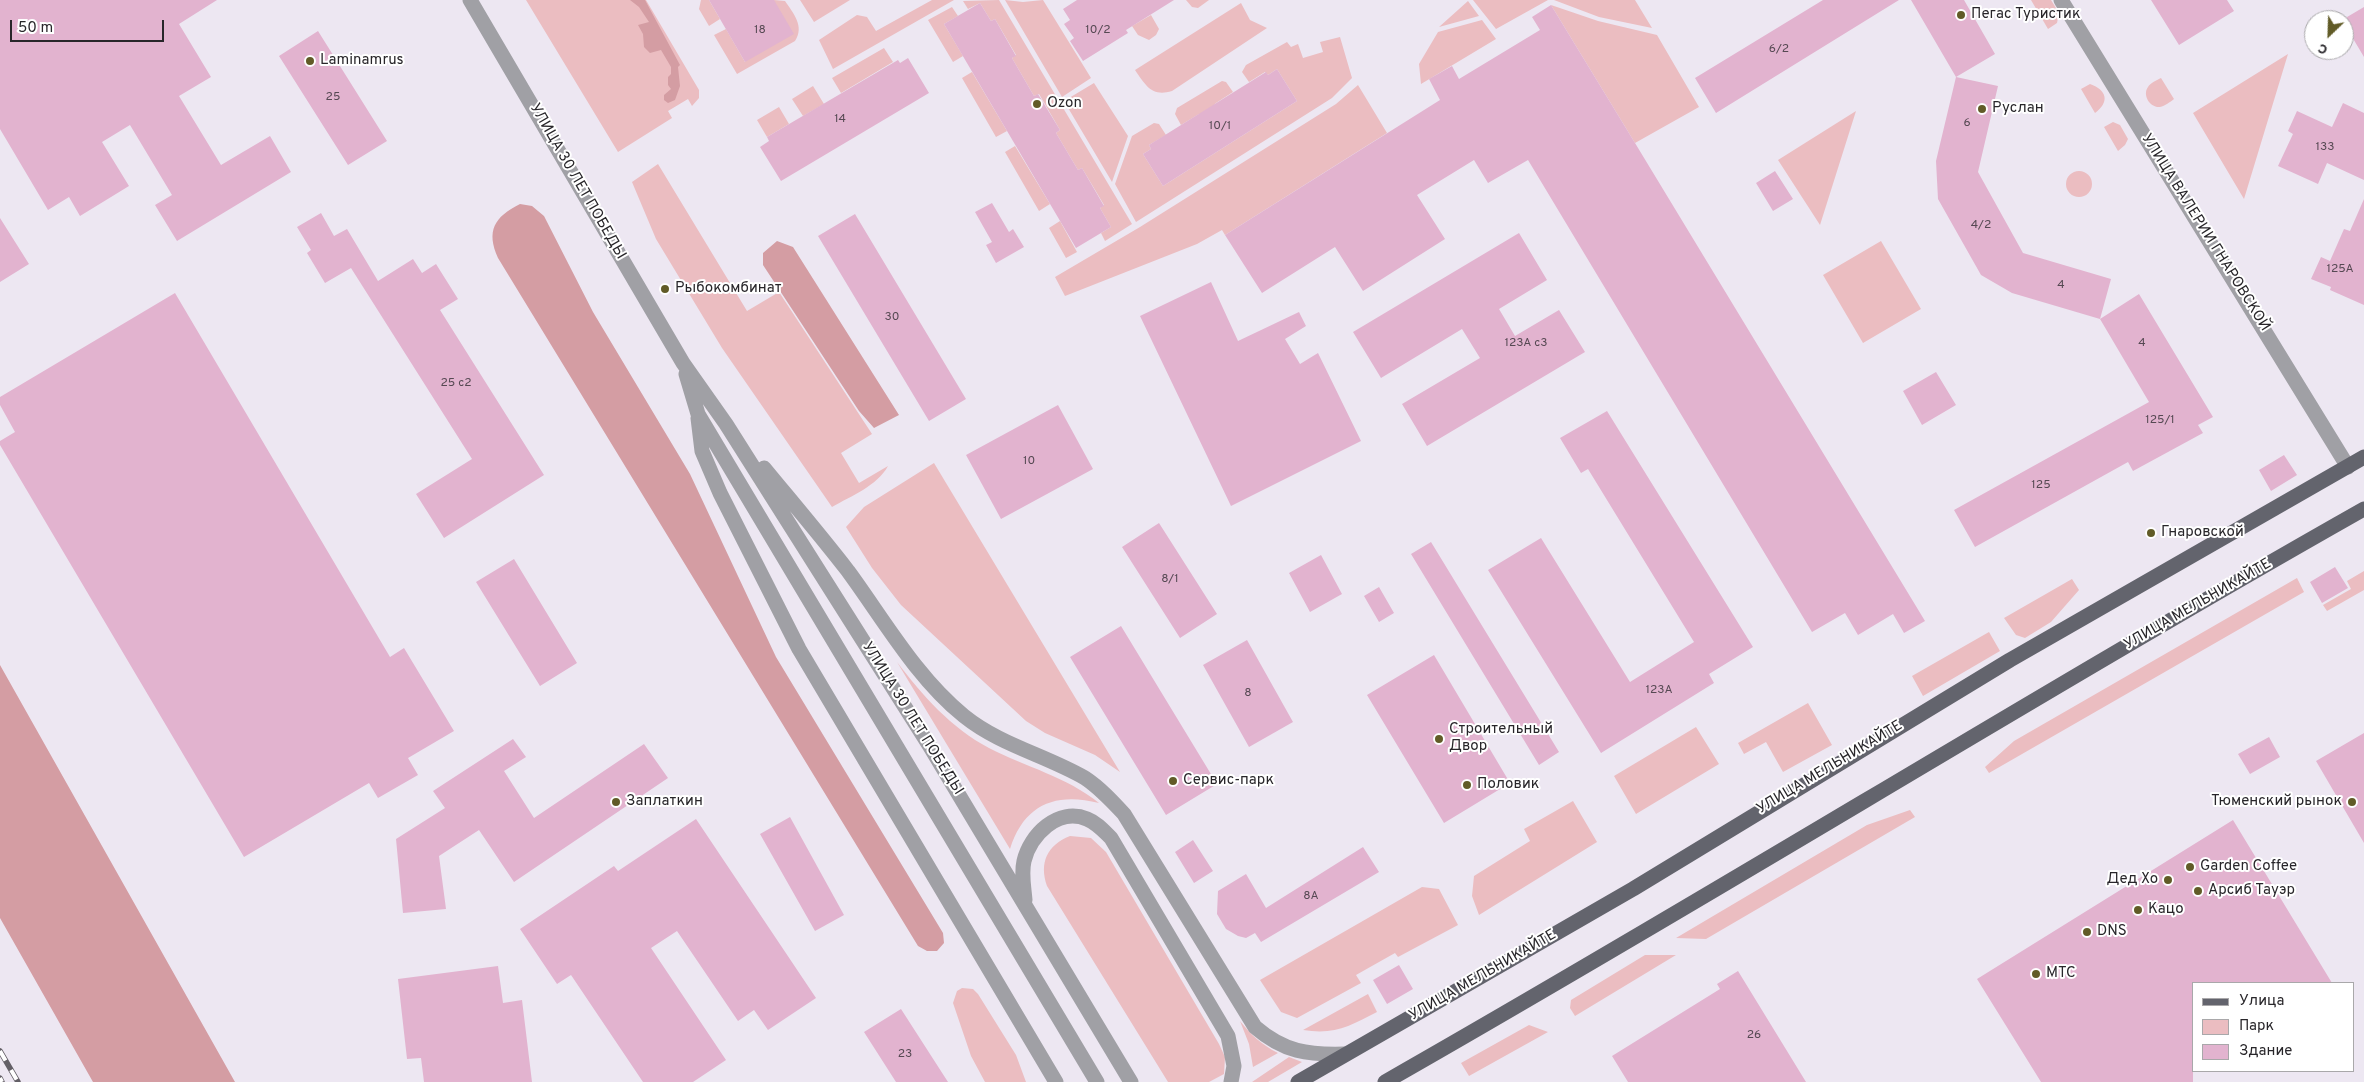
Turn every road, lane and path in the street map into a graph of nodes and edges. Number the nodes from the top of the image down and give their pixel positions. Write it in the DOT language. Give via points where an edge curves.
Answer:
graph roads {
  1 [pos="470,0"];
  2 [pos="2061,0"];
  3 [pos="683,363"];
  4 [pos="698,414"];
  5 [pos="726,424"];
  6 [pos="2364,457"];
  7 [pos="2348,467"];
  8 [pos="2364,509"];
  9 [pos="1025,904"];
  10 [pos="1034,1043"];
  11 [pos="1344,1054"];
  12 [pos="1043,1082"];
  13 [pos="1056,1082"];
  14 [pos="1097,1082"];
  15 [pos="1131,1082"];
  16 [pos="1231,1082"];
  17 [pos="1298,1082"];
  18 [pos="1386,1082"];
  1 -- 3 [label="street, УЛИЦА 30 ЛЕТ ПОБЕДЫ"];
  2 -- 7 [label="street, УЛИЦА ВАЛЕРИИ ГНАРОВСКОЙ"];
  3 -- 4 [label="street, УЛИЦА 30 ЛЕТ ПОБЕДЫ"];
  3 -- 5 [label="street, УЛИЦА 30 ЛЕТ ПОБЕДЫ"];
  4 -- 10 [label="street" via="702,451 798,649"];
  4 -- 14 [label="street, УЛИЦА 30 ЛЕТ ПОБЕДЫ"];
  5 -- 9 [label="street, УЛИЦА 30 ЛЕТ ПОБЕДЫ" via="929,745"];
  5 -- 11 [label="street" via="816,530 906,654 942,696 986,732 1085,778 1124,814 1255,1027 1269,1040 1288,1049 1303,1053"];
  6 -- 7 [label="main road, УЛИЦА МЕЛЬНИКАЙТЕ"];
  7 -- 11 [label="main road, УЛИЦА МЕЛЬНИКАЙТЕ" via="2010,660 1498,968"];
  8 -- 18 [label="main road, УЛИЦА МЕЛЬНИКАЙТЕ"];
  9 -- 15 [label="street, УЛИЦА 30 ЛЕТ ПОБЕДЫ"];
  9 -- 16 [label="street" via="1024,861 1037,834 1053,822 1072,816 1100,826 1111,838 1228,1036 1234,1066"];
  10 -- 12 [label="street"];
  10 -- 13 [label="street"];
  11 -- 17 [label="main road, УЛИЦА МЕЛЬНИКАЙТЕ"];
}
